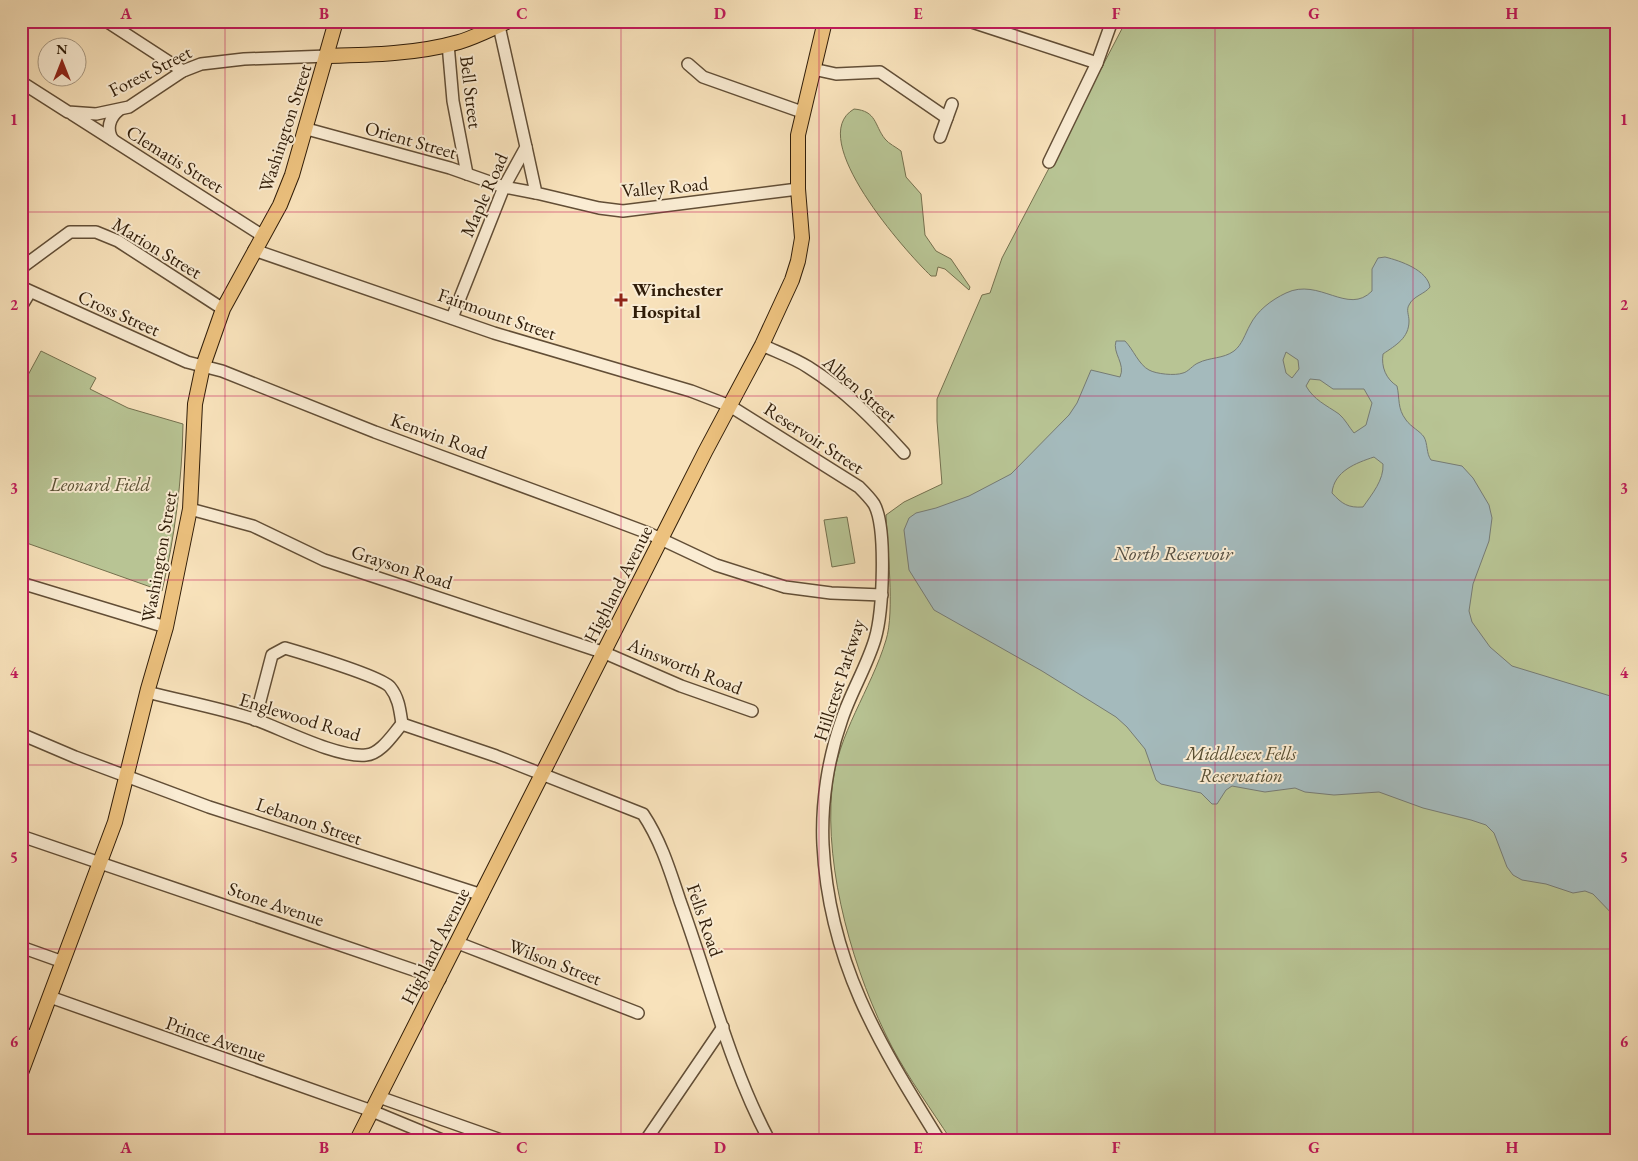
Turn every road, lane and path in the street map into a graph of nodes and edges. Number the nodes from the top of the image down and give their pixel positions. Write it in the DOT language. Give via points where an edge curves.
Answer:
graph roads {
  1 [pos="106,21"];
  2 [pos="336,21"];
  3 [pos="825,21"];
  4 [pos="969,21"];
  5 [pos="1112,21"];
  6 [pos="504,24"];
  7 [pos="448,44"];
  8 [pos="328,56"];
  9 [pos="1097,63"];
  10 [pos="688,64"];
  11 [pos="813,68"];
  12 [pos="182,71"];
  13 [pos="21,82"];
  14 [pos="952,104"];
  15 [pos="119,110"];
  16 [pos="68,112"];
  17 [pos="802,112"];
  18 [pos="947,118"];
  19 [pos="306,129"];
  20 [pos="940,137"];
  21 [pos="113,140"];
  22 [pos="526,147"];
  23 [pos="1049,162"];
  24 [pos="467,174"];
  25 [pos="504,187"];
  26 [pos="798,189"];
  27 [pos="536,193"];
  28 [pos="263,236"];
  29 [pos="254,250"];
  30 [pos="21,268"];
  31 [pos="26,290"];
  32 [pos="21,307"];
  33 [pos="222,309"];
  34 [pos="452,318"];
  35 [pos="762,345"];
  36 [pos="203,366"];
  37 [pos="730,406"];
  38 [pos="904,453"];
  39 [pos="874,505"];
  40 [pos="190,509"];
  41 [pos="662,540"];
  42 [pos="21,583"];
  43 [pos="882,595"];
  44 [pos="166,627"];
  45 [pos="605,652"];
  46 [pos="147,692"];
  47 [pos="752,711"];
  48 [pos="255,720"];
  49 [pos="402,724"];
  50 [pos="21,734"];
  51 [pos="543,774"];
  52 [pos="126,776"];
  53 [pos="21,836"];
  54 [pos="100,864"];
  55 [pos="482,895"];
  56 [pos="458,943"];
  57 [pos="21,946"];
  58 [pos="63,962"];
  59 [pos="440,979"];
  60 [pos="50,997"];
  61 [pos="638,1014"];
  62 [pos="723,1027"];
  63 [pos="21,1033"];
  64 [pos="35,1038"];
  65 [pos="21,1073"];
  66 [pos="379,1097"];
  67 [pos="372,1111"];
  68 [pos="357,1140"];
  69 [pos="442,1140"];
  70 [pos="501,1140"];
  71 [pos="646,1140"];
  72 [pos="770,1140"];
  73 [pos="940,1140"];
  1 -- 12 [label="street"];
  2 -- 8 [label="main road, Washington Street"];
  3 -- 11 [label="main road, Highland Avenue"];
  4 -- 9 [label="street"];
  5 -- 9 [label="street"];
  6 -- 7 [label="main road, Forest Street"];
  6 -- 22 [label="street, Maple Road"];
  7 -- 8 [label="main road, Forest Street" via="385,54"];
  7 -- 24 [label="street, Bell Street"];
  8 -- 12 [label="street, Forest Street" via="213,62"];
  8 -- 19 [label="main road, Washington Street"];
  9 -- 23 [label="street"];
  10 -- 17 [label="street" via="703,77"];
  11 -- 17 [label="main road, Highland Avenue"];
  11 -- 18 [label="street" via="836,74 880,72"];
  12 -- 15 [label="street, Forest Street" via="137,102"];
  13 -- 16 [label="street, Forest Street"];
  14 -- 18 [label="street"];
  15 -- 16 [label="street, Forest Street" via="96,114"];
  15 -- 21 [label="street" via="109,125"];
  16 -- 21 [label="street, Clematis Street"];
  17 -- 26 [label="main road, Highland Avenue" via="798,135"];
  18 -- 20 [label="street"];
  19 -- 24 [label="street, Orient Street"];
  19 -- 28 [label="main road, Washington Street" via="292,175"];
  21 -- 28 [label="street, Clematis Street"];
  22 -- 25 [label="street, Maple Road"];
  22 -- 27 [label="street"];
  24 -- 25 [label="street, Orient Street"];
  25 -- 27 [label="street, Valley Road"];
  25 -- 34 [label="street, Maple Road"];
  26 -- 27 [label="street, Valley Road" via="623,211"];
  26 -- 35 [label="main road, Highland Avenue" via="802,238 798,261"];
  28 -- 29 [label="main road, Washington Street"];
  29 -- 33 [label="main road, Washington Street"];
  29 -- 34 [label="street, Fairmount Street"];
  30 -- 33 [label="street, Marion Street" via="70,232 96,232 118,241"];
  31 -- 32 [label="street"];
  31 -- 36 [label="street, Cross Street" via="186,362"];
  33 -- 36 [label="main road, Washington Street"];
  34 -- 37 [label="street, Fairmount Street" via="566,356 691,391"];
  35 -- 37 [label="main road, Highland Avenue"];
  35 -- 38 [label="street, Alben Street" via="807,366 842,391"];
  36 -- 40 [label="main road, Washington Street" via="195,404"];
  36 -- 41 [label="street, Kenwin Road"];
  37 -- 39 [label="street, Reservoir Street" via="859,487"];
  37 -- 41 [label="main road, Highland Avenue"];
  39 -- 43 [label="street, Hillcrest Parkway" via="881,535"];
  40 -- 44 [label="main road, Washington Street"];
  40 -- 45 [label="street, Grayson Road" via="253,526 324,560"];
  41 -- 43 [label="street, Kenwin Road" via="716,565 785,587"];
  41 -- 45 [label="main road, Highland Avenue"];
  42 -- 44 [label="street"];
  43 -- 73 [label="street, Hillcrest Parkway" via="875,638 842,720 824,797 826,885 835,930 869,1022"];
  44 -- 46 [label="main road, Washington Street"];
  45 -- 47 [label="street, Ainsworth Road" via="681,686"];
  45 -- 51 [label="main road, Highland Avenue"];
  46 -- 48 [label="street, Englewood Road"];
  46 -- 52 [label="main road, Washington Street"];
  48 -- 49 [label="street, Englewood Road" via="280,732 350,754 367,755 384,745"];
  48 -- 49 [label="street" via="272,656 286,648 389,686 398,702"];
  49 -- 51 [label="street"];
  50 -- 52 [label="street, Lebanon Street"];
  51 -- 55 [label="main road, Highland Avenue"];
  51 -- 62 [label="street, Fells Road" via="643,814 664,857"];
  52 -- 54 [label="main road, Washington Street"];
  52 -- 55 [label="street, Lebanon Street" via="209,807"];
  53 -- 54 [label="street, Stone Avenue"];
  54 -- 58 [label="main road, Washington Street"];
  54 -- 59 [label="street, Stone Avenue"];
  55 -- 56 [label="main road, Highland Avenue"];
  56 -- 59 [label="main road, Highland Avenue"];
  56 -- 61 [label="street, Wilson Street"];
  57 -- 58 [label="street"];
  58 -- 60 [label="main road, Washington Street"];
  59 -- 66 [label="main road, Highland Avenue"];
  60 -- 64 [label="main road, Washington Street"];
  60 -- 67 [label="street, Prince Avenue"];
  62 -- 71 [label="street"];
  62 -- 72 [label="street, Fells Road"];
  63 -- 64 [label="street"];
  64 -- 65 [label="main road, Washington Street"];
  66 -- 67 [label="main road, Highland Avenue"];
  66 -- 70 [label="street"];
  67 -- 68 [label="main road, Highland Avenue"];
  67 -- 69 [label="street, Prince Avenue"];
}
